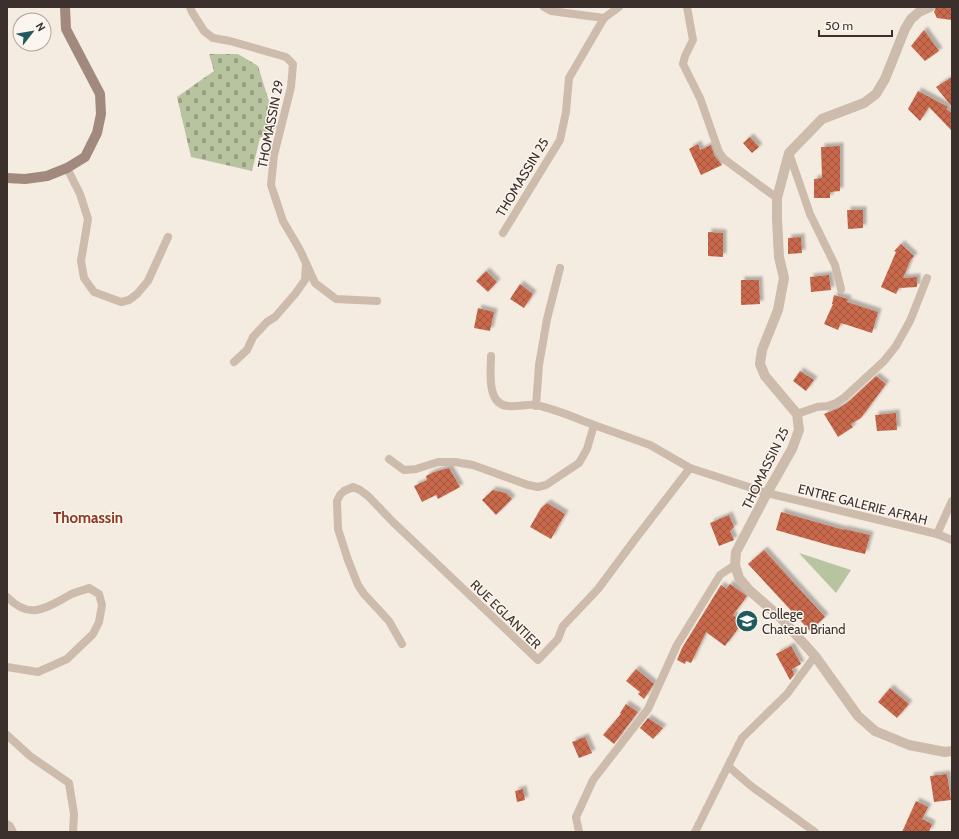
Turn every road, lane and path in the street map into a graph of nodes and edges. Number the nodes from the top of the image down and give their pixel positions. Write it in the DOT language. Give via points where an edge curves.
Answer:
graph roads {
  1 [pos="65,7"];
  2 [pos="190,7"];
  3 [pos="544,7"];
  4 [pos="619,7"];
  5 [pos="687,7"];
  6 [pos="930,7"];
  7 [pos="604,18"];
  8 [pos="789,153"];
  9 [pos="67,168"];
  10 [pos="7,178"];
  11 [pos="777,198"];
  12 [pos="503,233"];
  13 [pos="168,237"];
  14 [pos="306,264"];
  15 [pos="560,268"];
  16 [pos="927,278"];
  17 [pos="841,289"];
  18 [pos="377,301"];
  19 [pos="491,356"];
  20 [pos="234,362"];
  21 [pos="536,406"];
  22 [pos="797,414"];
  23 [pos="594,425"];
  24 [pos="390,459"];
  25 [pos="690,468"];
  26 [pos="767,493"];
  27 [pos="952,501"];
  28 [pos="937,534"];
  29 [pos="952,540"];
  30 [pos="735,565"];
  31 [pos="7,597"];
  32 [pos="402,644"];
  33 [pos="815,656"];
  34 [pos="7,667"];
  35 [pos="7,735"];
  36 [pos="952,751"];
  37 [pos="728,766"];
  38 [pos="7,824"];
  39 [pos="13,832"];
  40 [pos="73,832"];
  41 [pos="579,832"];
  42 [pos="695,832"];
  43 [pos="815,832"];
  1 -- 9 [label="main road" via="66,29 100,94 101,114 97,133 84,157"];
  2 -- 14 [label="street, THOMASSIN 29" via="204,31 213,38 286,57 293,64 291,87 274,155 271,185 283,221"];
  3 -- 7 [label="street" via="551,11"];
  4 -- 7 [label="street, THOMASSIN 25"];
  5 -- 11 [label="street" via="693,40 683,64 700,98 719,152 724,159"];
  6 -- 8 [label="street, THOMASSIN 25" via="911,19 876,94 864,103 822,119"];
  7 -- 12 [label="street, THOMASSIN 25" via="569,78 560,140"];
  8 -- 11 [label="street, THOMASSIN 25"];
  8 -- 17 [label="street" via="810,214 835,265"];
  9 -- 10 [label="main road" via="47,176"];
  9 -- 13 [label="street" via="80,194 88,219 81,261 84,278 94,292 121,302 129,300 148,281"];
  11 -- 22 [label="street, THOMASSIN 25" via="779,257 784,278 778,310 762,350 760,364 764,376"];
  14 -- 18 [label="street, THOMASSIN 29" via="315,283 336,299"];
  14 -- 20 [label="street" via="305,280 296,294 253,337 246,350"];
  15 -- 21 [label="street" via="539,365"];
  16 -- 22 [label="street" via="910,320 896,346 884,361 836,403"];
  19 -- 21 [label="street" via="491,387 499,402 504,406"];
  21 -- 23 [label="street" via="550,408"];
  22 -- 26 [label="street, THOMASSIN 25" via="799,430 792,449"];
  23 -- 24 [label="street" via="587,449 579,463 546,485 538,487 473,465 438,462 404,470"];
  23 -- 25 [label="street" via="650,445"];
  25 -- 26 [label="street"];
  25 -- 32 [label="street, RUE EGLANTIER" via="598,589 563,626 558,639 538,660 368,496 353,487 344,491 337,501 338,529 348,560 364,594 389,621"];
  26 -- 28 [label="street, ENTRE GALERIE AFRAH"];
  26 -- 30 [label="street, THOMASSIN 25" via="736,552"];
  27 -- 28 [label="street"];
  28 -- 29 [label="street, ENTRE GALERIE AFRAH"];
  30 -- 33 [label="street" via="739,578 749,590 780,617"];
  30 -- 41 [label="street" via="720,575 677,645 648,709 593,780 576,817"];
  31 -- 34 [label="street" via="16,606 40,610 89,588 99,594 102,605 99,622 93,634 67,659 38,672"];
  33 -- 36 [label="street" via="858,716 875,731 909,745"];
  33 -- 37 [label="street" via="787,694 742,738"];
  35 -- 40 [label="street" via="30,756 69,783 74,814"];
  37 -- 42 [label="street"];
  37 -- 43 [label="street" via="750,786"];
  38 -- 39 [label="street"];
}
